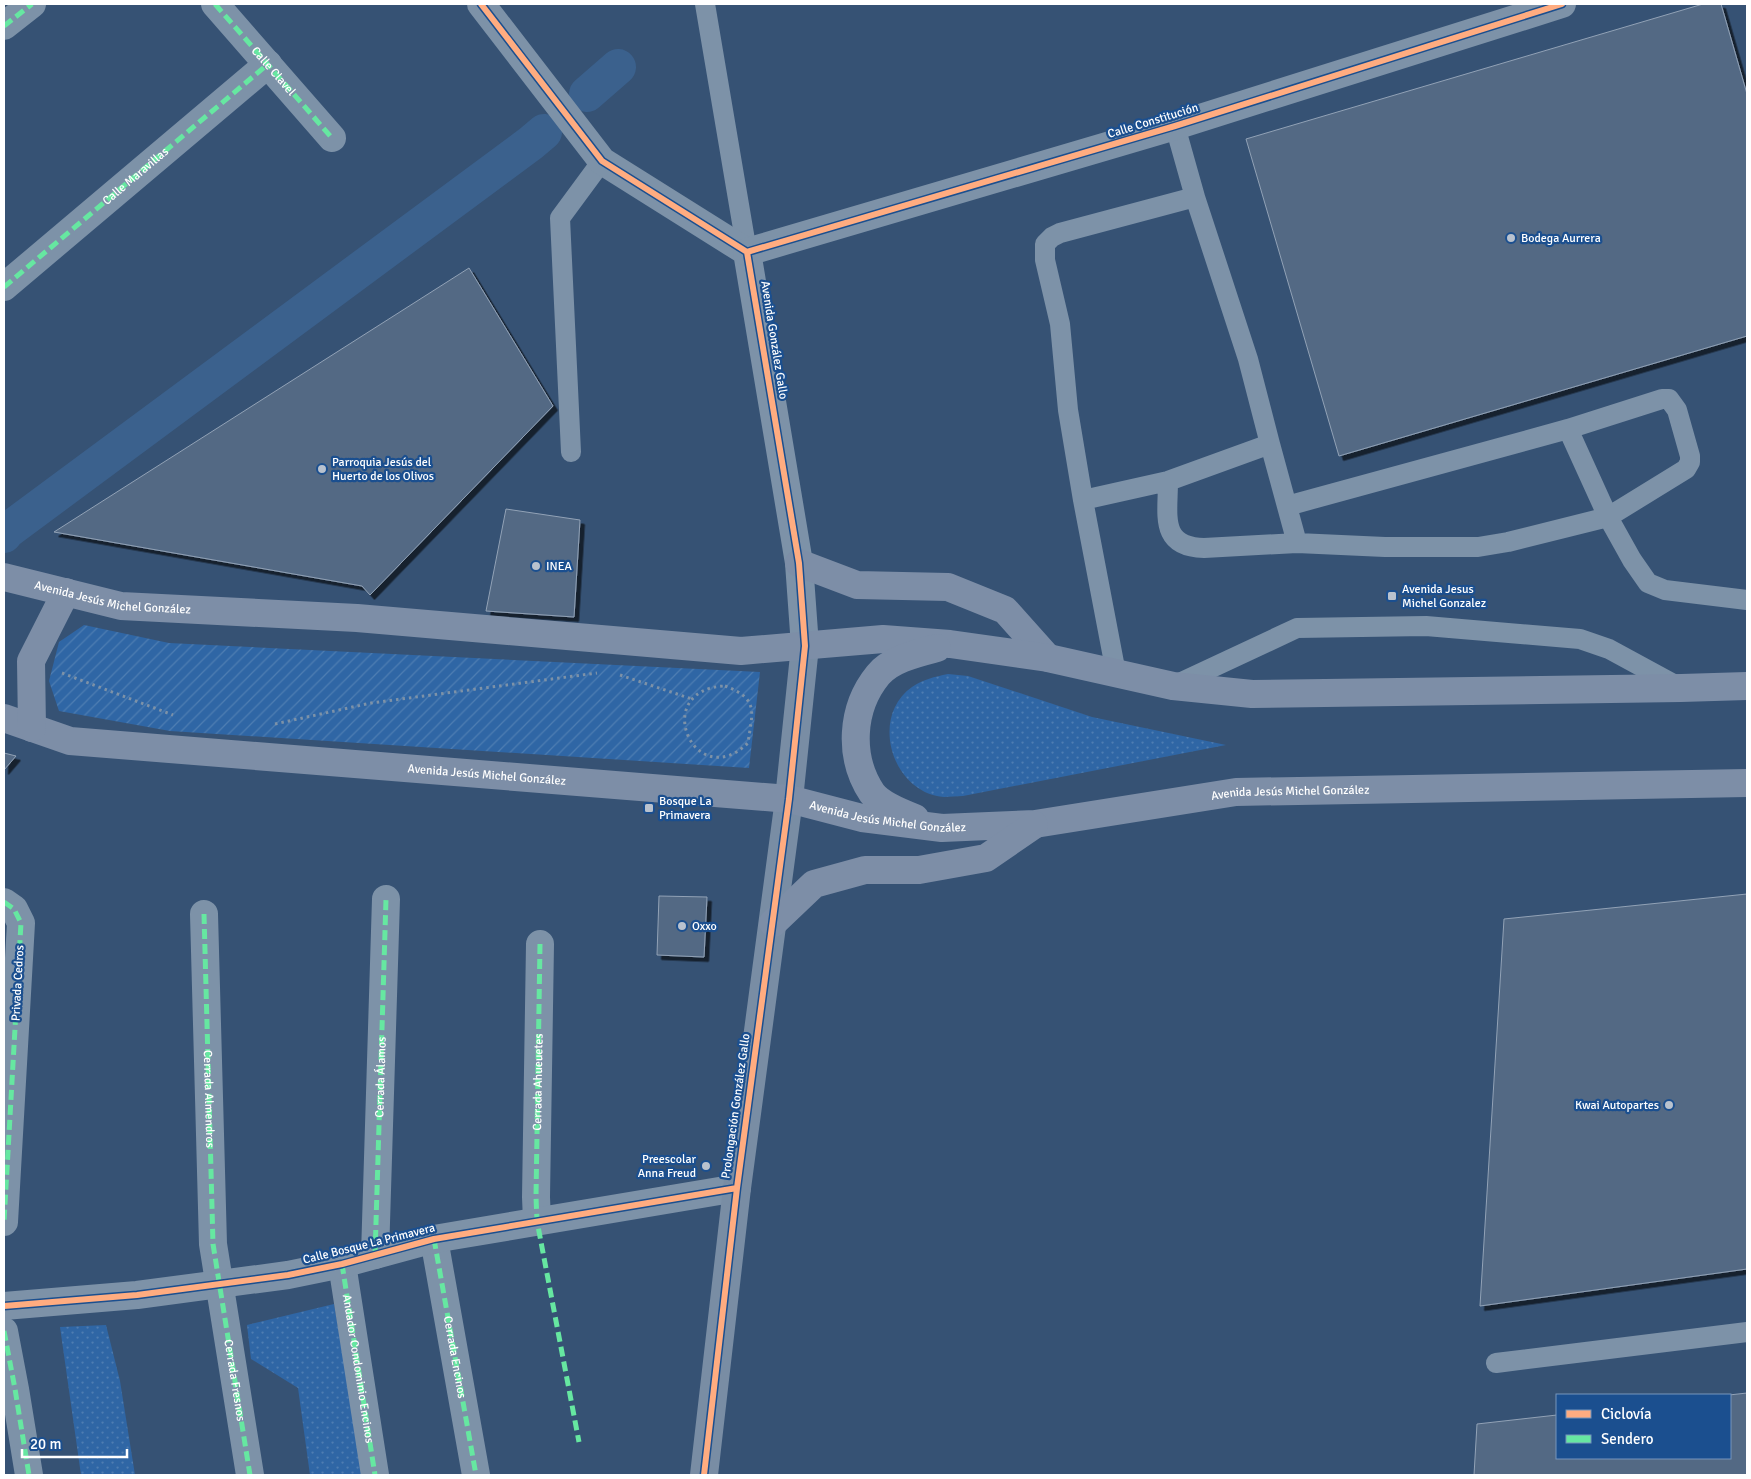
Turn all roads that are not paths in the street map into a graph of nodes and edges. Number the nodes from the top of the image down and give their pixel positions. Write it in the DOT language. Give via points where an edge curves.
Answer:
graph roads {
  1 [pos="32,4"];
  2 [pos="215,4"];
  3 [pos="481,4"];
  4 [pos="705,4"];
  5 [pos="1562,4"];
  6 [pos="4,26"];
  7 [pos="268,64"];
  8 [pos="1175,126"];
  9 [pos="332,138"];
  10 [pos="602,161"];
  11 [pos="1195,197"];
  12 [pos="748,252"];
  13 [pos="4,287"];
  14 [pos="1568,429"];
  15 [pos="1270,444"];
  16 [pos="571,452"];
  17 [pos="1168,481"];
  18 [pos="1083,500"];
  19 [pos="1287,506"];
  20 [pos="1608,517"];
  21 [pos="1297,543"];
  22 [pos="799,563"];
  23 [pos="4,577"];
  24 [pos="66,592"];
  25 [pos="1747,600"];
  26 [pos="950,644"];
  27 [pos="805,646"];
  28 [pos="1048,658"];
  29 [pos="1116,673"];
  30 [pos="1173,686"];
  31 [pos="1747,686"];
  32 [pos="1681,688"];
  33 [pos="4,718"];
  34 [pos="32,728"];
  35 [pos="1747,783"];
  36 [pos="789,799"];
  37 [pos="1035,824"];
  38 [pos="942,828"];
  39 [pos="386,900"];
  40 [pos="4,902"];
  41 [pos="204,914"];
  42 [pos="772,923"];
  43 [pos="540,944"];
  44 [pos="737,1188"];
  45 [pos="537,1221"];
  46 [pos="4,1222"];
  47 [pos="434,1239"];
  48 [pos="375,1255"];
  49 [pos="342,1264"];
  50 [pos="220,1284"];
  51 [pos="4,1306"];
  52 [pos="4,1331"];
  53 [pos="1747,1332"];
  54 [pos="1496,1363"];
  55 [pos="29,1475"];
  56 [pos="250,1475"];
  57 [pos="375,1475"];
  58 [pos="476,1475"];
  59 [pos="704,1475"];
  1 -- 6 [label="street"];
  2 -- 7 [label="street, Calle Clavel"];
  3 -- 10 [label="street"];
  4 -- 12 [label="lane"];
  5 -- 8 [label="street, Calle Constitución"];
  7 -- 9 [label="street, Calle Clavel"];
  7 -- 13 [label="street, Calle Maravillas"];
  8 -- 11 [label="lane"];
  8 -- 12 [label="street, Calle Constitución"];
  10 -- 12 [label="street"];
  10 -- 16 [label="lane" via="560,218"];
  11 -- 15 [label="lane" via="1248,359"];
  11 -- 18 [label="lane" via="1060,233 1045,244 1045,260 1060,324 1068,410"];
  12 -- 22 [label="street, Avenida González Gallo"];
  14 -- 19 [label="lane"];
  14 -- 20 [label="lane"];
  14 -- 20 [label="lane" via="1662,398 1669,399 1677,410 1690,456 1688,466"];
  15 -- 17 [label="lane"];
  15 -- 19 [label="lane"];
  17 -- 18 [label="lane"];
  17 -- 21 [label="lane" via="1168,522 1174,539 1179,543 1193,548"];
  18 -- 29 [label="lane"];
  19 -- 21 [label="lane"];
  20 -- 21 [label="lane" via="1478,547"];
  20 -- 25 [label="lane" via="1648,583 1665,590"];
  22 -- 27 [label="street, Avenida González Gallo"];
  22 -- 28 [label="main road" via="857,585 948,587 1005,610"];
  23 -- 24 [label="main road, Avenida Jesús Michel González"];
  24 -- 27 [label="main road, Avenida Jesús Michel González" via="121,606 357,618 742,650"];
  24 -- 34 [label="main road" via="31,661"];
  26 -- 27 [label="main road, Avenida Jesús Michel González" via="883,639"];
  26 -- 28 [label="main road, Avenida Jesús Michel González"];
  26 -- 38 [label="main road" via="905,657 879,674 862,701 855,733 859,765 873,794 895,810"];
  27 -- 36 [label="street, Avenida González Gallo"];
  28 -- 29 [label="main road, Avenida Jesús Michel González"];
  29 -- 30 [label="main road, Avenida Jesús Michel González"];
  30 -- 32 [label="main road, Avenida Jesús Michel González" via="1252,694"];
  30 -- 32 [label="lane" via="1297,628 1426,626 1580,639 1609,650"];
  31 -- 32 [label="main road, Avenida Jesús Michel González"];
  33 -- 34 [label="main road, Avenida Jesús Michel González"];
  34 -- 36 [label="main road, Avenida Jesús Michel González" via="70,741"];
  35 -- 37 [label="main road, Avenida Jesús Michel González" via="1236,792"];
  36 -- 38 [label="main road, Avenida Jesús Michel González" via="862,818"];
  36 -- 42 [label="street, Prolongación González Gallo"];
  37 -- 38 [label="main road, Avenida Jesús Michel González"];
  37 -- 42 [label="main road" via="986,858 919,870 865,870 814,884"];
  39 -- 48 [label="street, Cerrada Álamos"];
  40 -- 46 [label="street, Privada Cedros" via="14,909 21,923"];
  41 -- 50 [label="street, Cerrada Almendros" via="213,1244"];
  42 -- 44 [label="street, Prolongación González Gallo"];
  43 -- 45 [label="street, Cerrada Ahueuetes"];
  44 -- 45 [label="street, Calle Bosque La Primavera"];
  44 -- 59 [label="street, Prolongación González Gallo"];
  45 -- 47 [label="street, Calle Bosque La Primavera"];
  47 -- 48 [label="street, Calle Bosque La Primavera"];
  47 -- 58 [label="street, Cerrada Encinos"];
  48 -- 49 [label="street, Calle Bosque La Primavera"];
  49 -- 50 [label="street, Calle Bosque La Primavera"];
  49 -- 57 [label="street, Andador Condominio Encinos"];
  50 -- 51 [label="street, Calle Bosque La Primavera" via="137,1295"];
  50 -- 56 [label="street, Cerrada Fresnos"];
  52 -- 55 [label="street"];
  53 -- 54 [label="lane"];
}
